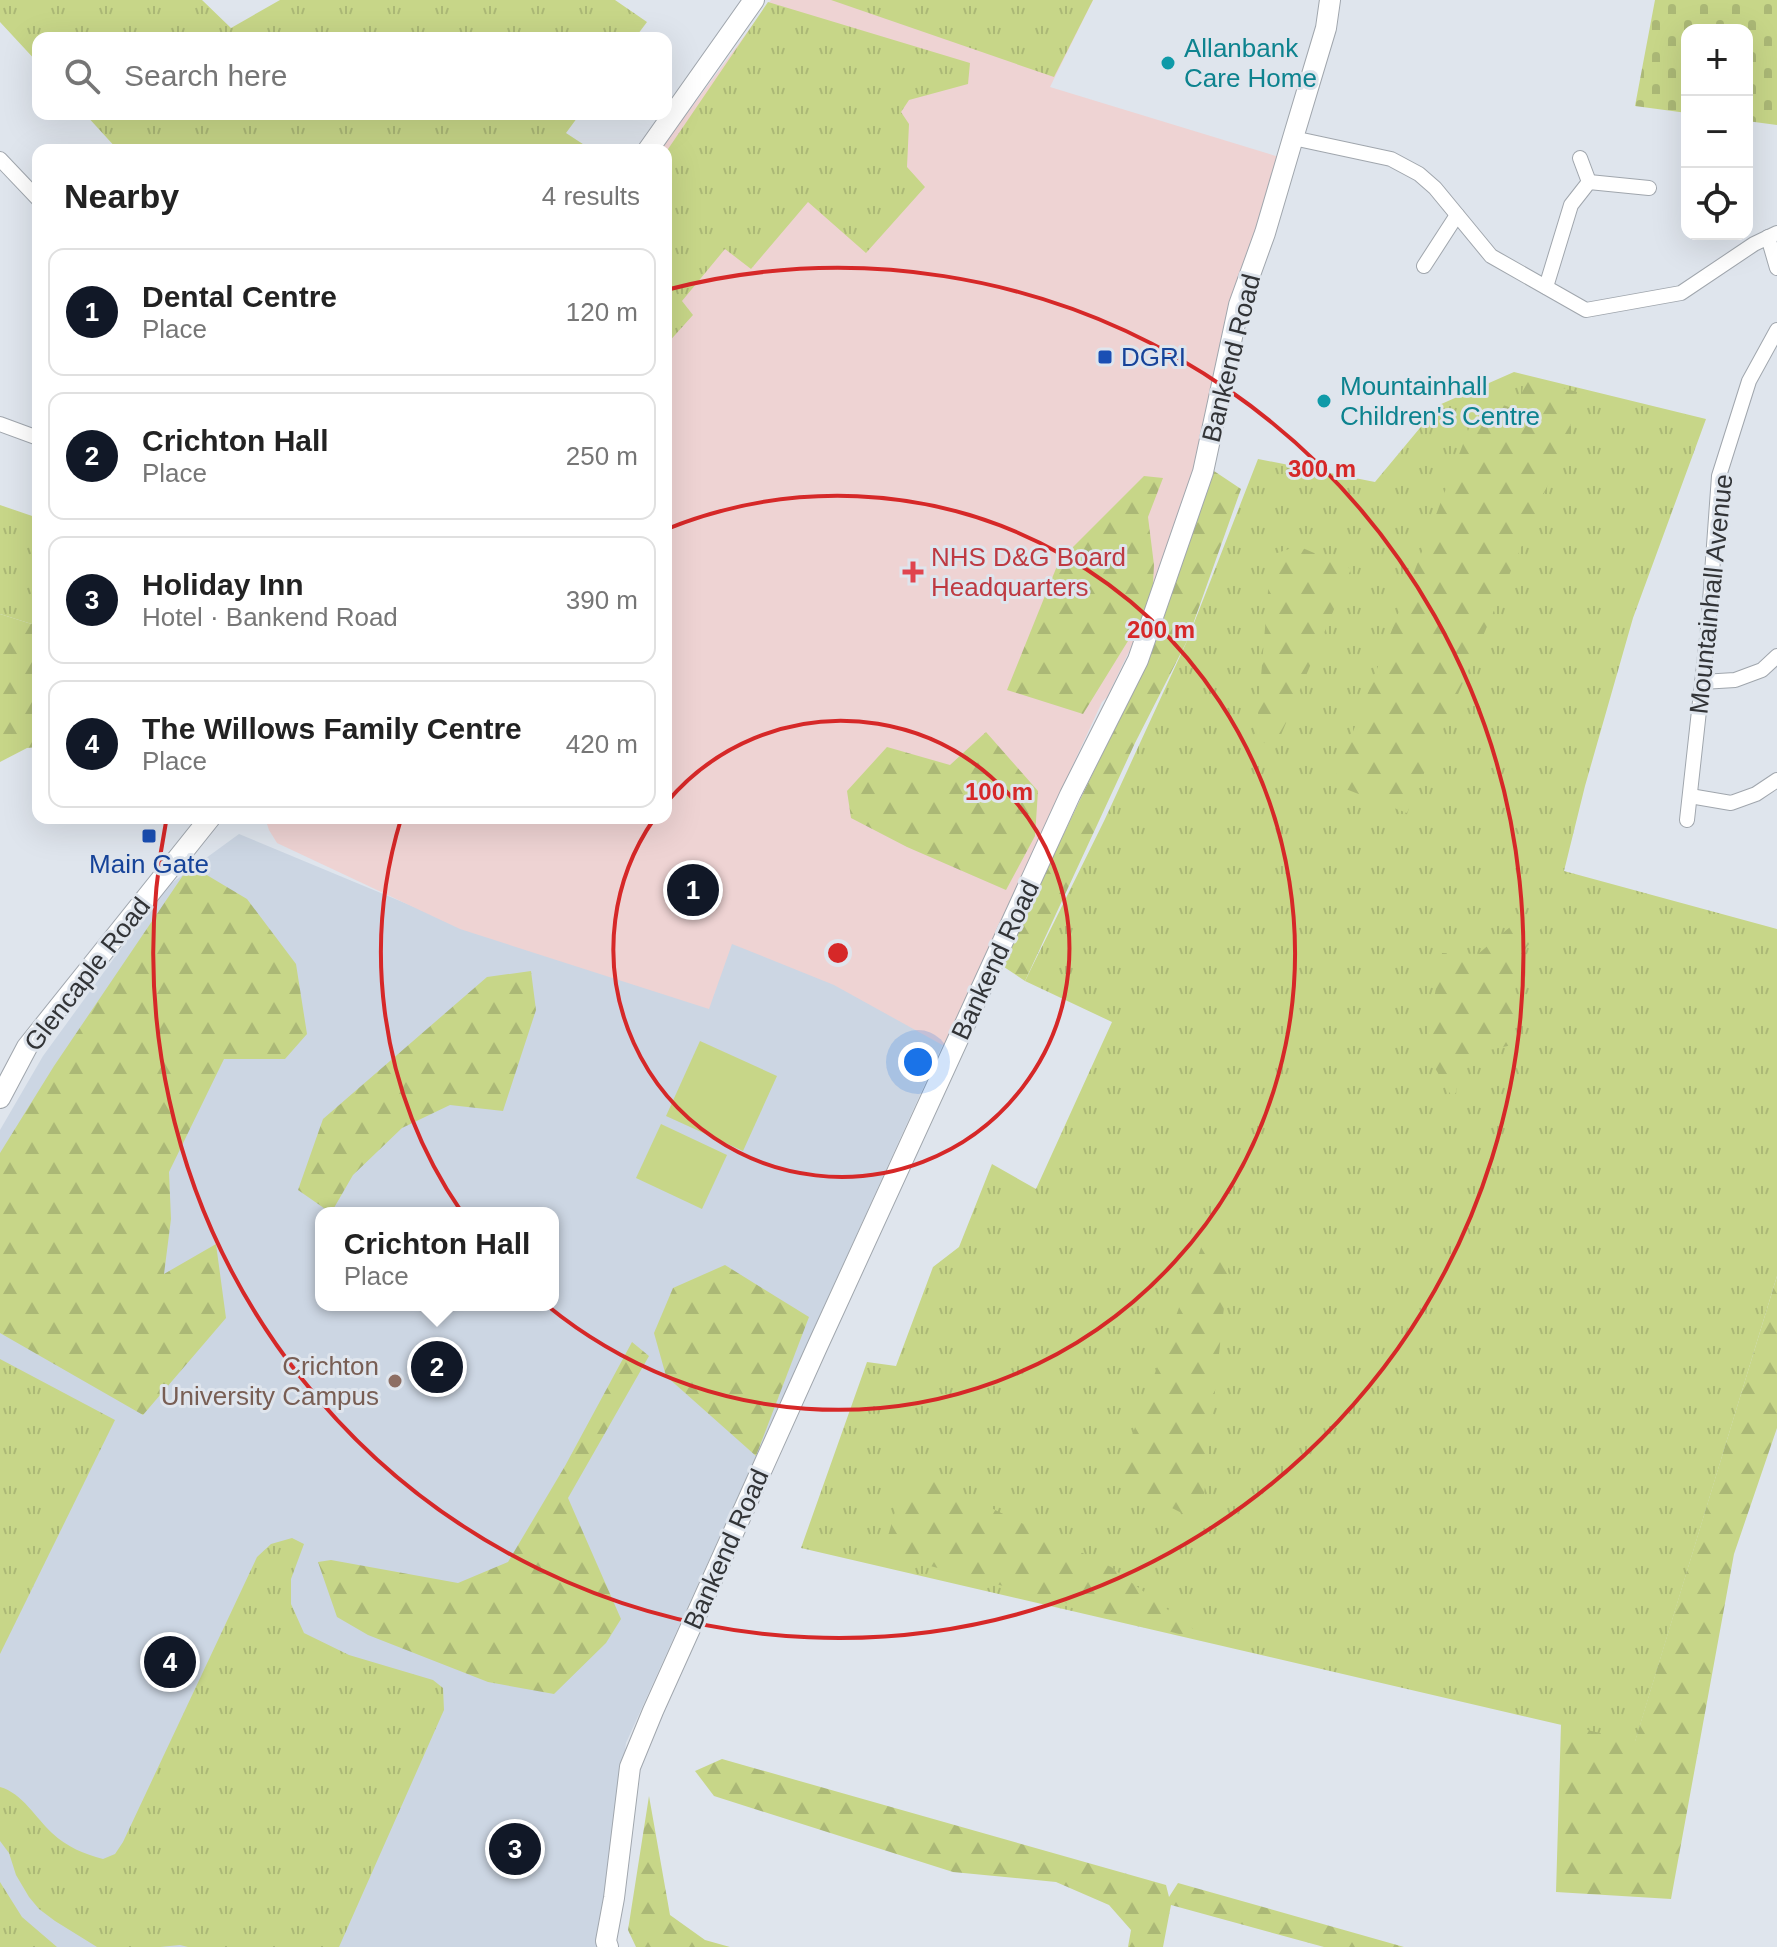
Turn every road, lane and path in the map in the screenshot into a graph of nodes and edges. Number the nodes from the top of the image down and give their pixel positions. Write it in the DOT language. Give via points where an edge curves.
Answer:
graph roads {
  1 [pos="754,0"];
  2 [pos="1330,0"];
  3 [pos="672,116"];
  4 [pos="669,120"];
  5 [pos="1293,138"];
  6 [pos="652,144"];
  7 [pos="1580,158"];
  8 [pos="0,159"];
  9 [pos="1589,182"];
  10 [pos="1649,188"];
  11 [pos="32,193"];
  12 [pos="1457,215"];
  13 [pos="1773,235"];
  14 [pos="1424,266"];
  15 [pos="1777,268"];
  16 [pos="1546,287"];
  17 [pos="1777,330"];
  18 [pos="0,424"];
  19 [pos="32,436"];
  20 [pos="1777,656"];
  21 [pos="1702,682"];
  22 [pos="1777,780"];
  23 [pos="1690,796"];
  24 [pos="1687,820"];
  25 [pos="205,824"];
  26 [pos="0,1098"];
  27 [pos="608,1947"];
  1 -- 3 [label="street"];
  2 -- 5 [label="street, Bankend Road"];
  4 -- 6 [label="street"];
  5 -- 12 [label="street" via="1391,159 1419,174"];
  5 -- 27 [label="street, Bankend Road" via="1239,305 1203,472 1138,660 1070,795 630,1767"];
  7 -- 9 [label="street"];
  8 -- 11 [label="street"];
  9 -- 10 [label="street"];
  9 -- 16 [label="street" via="1571,205"];
  12 -- 14 [label="street"];
  12 -- 16 [label="street" via="1491,256"];
  13 -- 15 [label="street"];
  13 -- 16 [label="street" via="1681,293 1586,310"];
  17 -- 21 [label="street, Mountainhall Avenue" via="1749,381 1719,476"];
  18 -- 19 [label="street"];
  20 -- 21 [label="street" via="1762,670 1735,680"];
  21 -- 23 [label="street, Mountainhall Avenue"];
  22 -- 23 [label="street" via="1731,803"];
  23 -- 24 [label="street, Mountainhall Avenue"];
  25 -- 26 [label="street, Glencaple Road" via="27,1047"];
}
